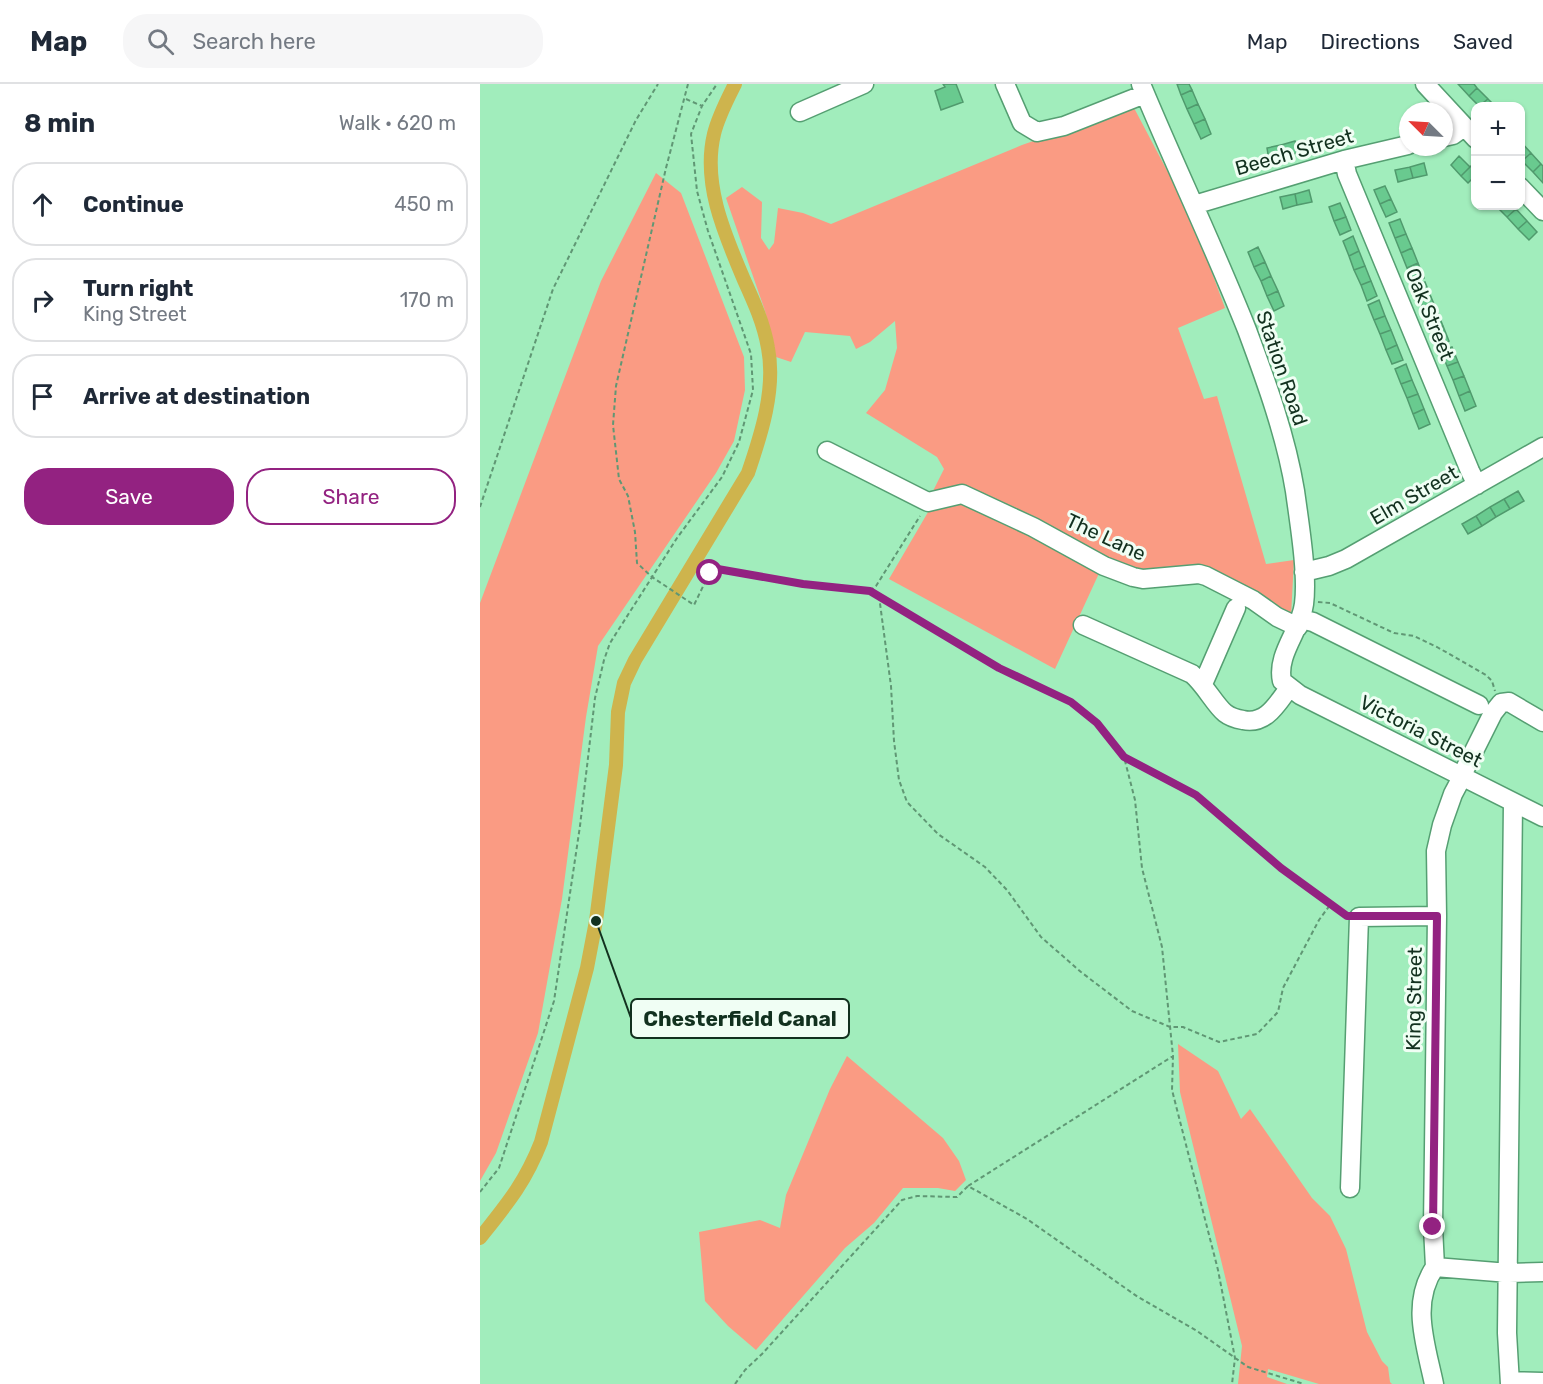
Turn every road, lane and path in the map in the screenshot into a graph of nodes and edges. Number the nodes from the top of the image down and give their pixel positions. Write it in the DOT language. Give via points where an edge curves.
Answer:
graph roads {
  1 [pos="658,84"];
  2 [pos="688,84"];
  3 [pos="717,84"];
  4 [pos="864,84"];
  5 [pos="1005,84"];
  6 [pos="1425,84"];
  7 [pos="1143,89"];
  8 [pos="685,99"];
  9 [pos="702,106"];
  10 [pos="800,112"];
  11 [pos="1470,133"];
  12 [pos="1453,135"];
  13 [pos="1399,147"];
  14 [pos="1344,160"];
  15 [pos="1525,191"];
  16 [pos="1194,205"];
  17 [pos="1543,211"];
  18 [pos="1543,447"];
  19 [pos="827,451"];
  20 [pos="1477,485"];
  21 [pos="928,502"];
  22 [pos="480,507"];
  23 [pos="1304,572"];
  24 [pos="652,577"];
  25 [pos="870,591"];
  26 [pos="879,596"];
  27 [pos="1236,608"];
  28 [pos="1301,616"];
  29 [pos="1083,625"];
  30 [pos="1203,684"];
  31 [pos="1286,684"];
  32 [pos="1504,703"];
  33 [pos="1479,705"];
  34 [pos="1543,722"];
  35 [pos="1124,757"];
  36 [pos="1461,777"];
  37 [pos="1513,803"];
  38 [pos="1543,818"];
  39 [pos="1330,905"];
  40 [pos="1437,916"];
  41 [pos="1359,917"];
  42 [pos="1170,1027"];
  43 [pos="1173,1056"];
  44 [pos="968,1186"];
  45 [pos="1350,1188"];
  46 [pos="480,1192"];
  47 [pos="1435,1267"];
  48 [pos="1543,1272"];
  49 [pos="1509,1273"];
  50 [pos="1235,1358"];
  51 [pos="1543,1382"];
  52 [pos="1510,1383"];
  53 [pos="735,1384"];
  54 [pos="1232,1384"];
  55 [pos="1304,1384"];
  56 [pos="1434,1384"];
  1 -- 22 [label="path" via="636,120 553,289"];
  2 -- 8 [label="path"];
  3 -- 9 [label="path"];
  4 -- 10 [label="street"];
  5 -- 7 [label="street" via="1022,123 1037,132 1064,126"];
  6 -- 11 [label="street"];
  7 -- 16 [label="street, Station Road"];
  8 -- 9 [label="path"];
  8 -- 24 [label="path" via="616,386 613,425 619,479 628,496 637,563"];
  9 -- 24 [label="path" via="691,134 697,191 751,354 753,390 739,442 722,477"];
  11 -- 12 [label="street"];
  13 -- 14 [label="street, Beech Street"];
  14 -- 16 [label="street, Beech Street"];
  14 -- 20 [label="street, Oak Street"];
  15 -- 17 [label="street"];
  16 -- 23 [label="street, Station Road" via="1270,392 1294,489"];
  18 -- 20 [label="street, Elm Street"];
  19 -- 21 [label="street"];
  20 -- 23 [label="street, Elm Street" via="1346,559"];
  21 -- 25 [label="path"];
  21 -- 28 [label="street, The Lane" via="962,494 1132,577 1199,574 1253,600 1277,617"];
  23 -- 28 [label="street, Station Road"];
  24 -- 25 [label="path" via="694,605 712,568"];
  24 -- 46 [label="path" via="610,643 604,660 554,1001 499,1168"];
  25 -- 26 [label="path"];
  26 -- 35 [label="path" via="999,668 1071,702 1097,723"];
  26 -- 42 [label="path" via="899,780 908,802 938,834 985,867 1041,937 1132,1011"];
  27 -- 30 [label="street"];
  28 -- 31 [label="street, Station Road" via="1281,666"];
  28 -- 32 [label="path" via="1330,603 1394,633 1414,636 1486,675"];
  28 -- 33 [label="street, The Lane" via="1440,694"];
  29 -- 30 [label="street" via="1115,648 1192,674"];
  30 -- 31 [label="street" via="1225,713 1249,721 1260,720 1271,712"];
  31 -- 36 [label="street, Victoria Street"];
  32 -- 34 [label="street" via="1509,702"];
  32 -- 36 [label="street, King Street" via="1493,713"];
  35 -- 39 [label="path" via="1196,795"];
  35 -- 42 [label="path" via="1135,800 1142,868 1162,947"];
  36 -- 37 [label="street, Victoria Street"];
  36 -- 40 [label="street, King Street" via="1436,851"];
  37 -- 38 [label="street, Victoria Street"];
  37 -- 49 [label="street"];
  39 -- 41 [label="path" via="1347,916"];
  39 -- 42 [label="path" via="1283,988 1278,1012 1257,1035 1220,1042 1183,1027"];
  40 -- 41 [label="street"];
  40 -- 47 [label="street, King Street"];
  41 -- 45 [label="street"];
  42 -- 43 [label="path"];
  43 -- 44 [label="path"];
  43 -- 50 [label="path" via="1172,1090 1218,1270"];
  44 -- 50 [label="path" via="1027,1219 1138,1297"];
  44 -- 53 [label="path" via="957,1197 917,1196 902,1200"];
  47 -- 49 [label="street"];
  47 -- 56 [label="street" via="1424,1285 1421,1313"];
  48 -- 49 [label="street"];
  49 -- 52 [label="street"];
  50 -- 54 [label="path"];
  50 -- 55 [label="path"];
  51 -- 52 [label="street"];
}
